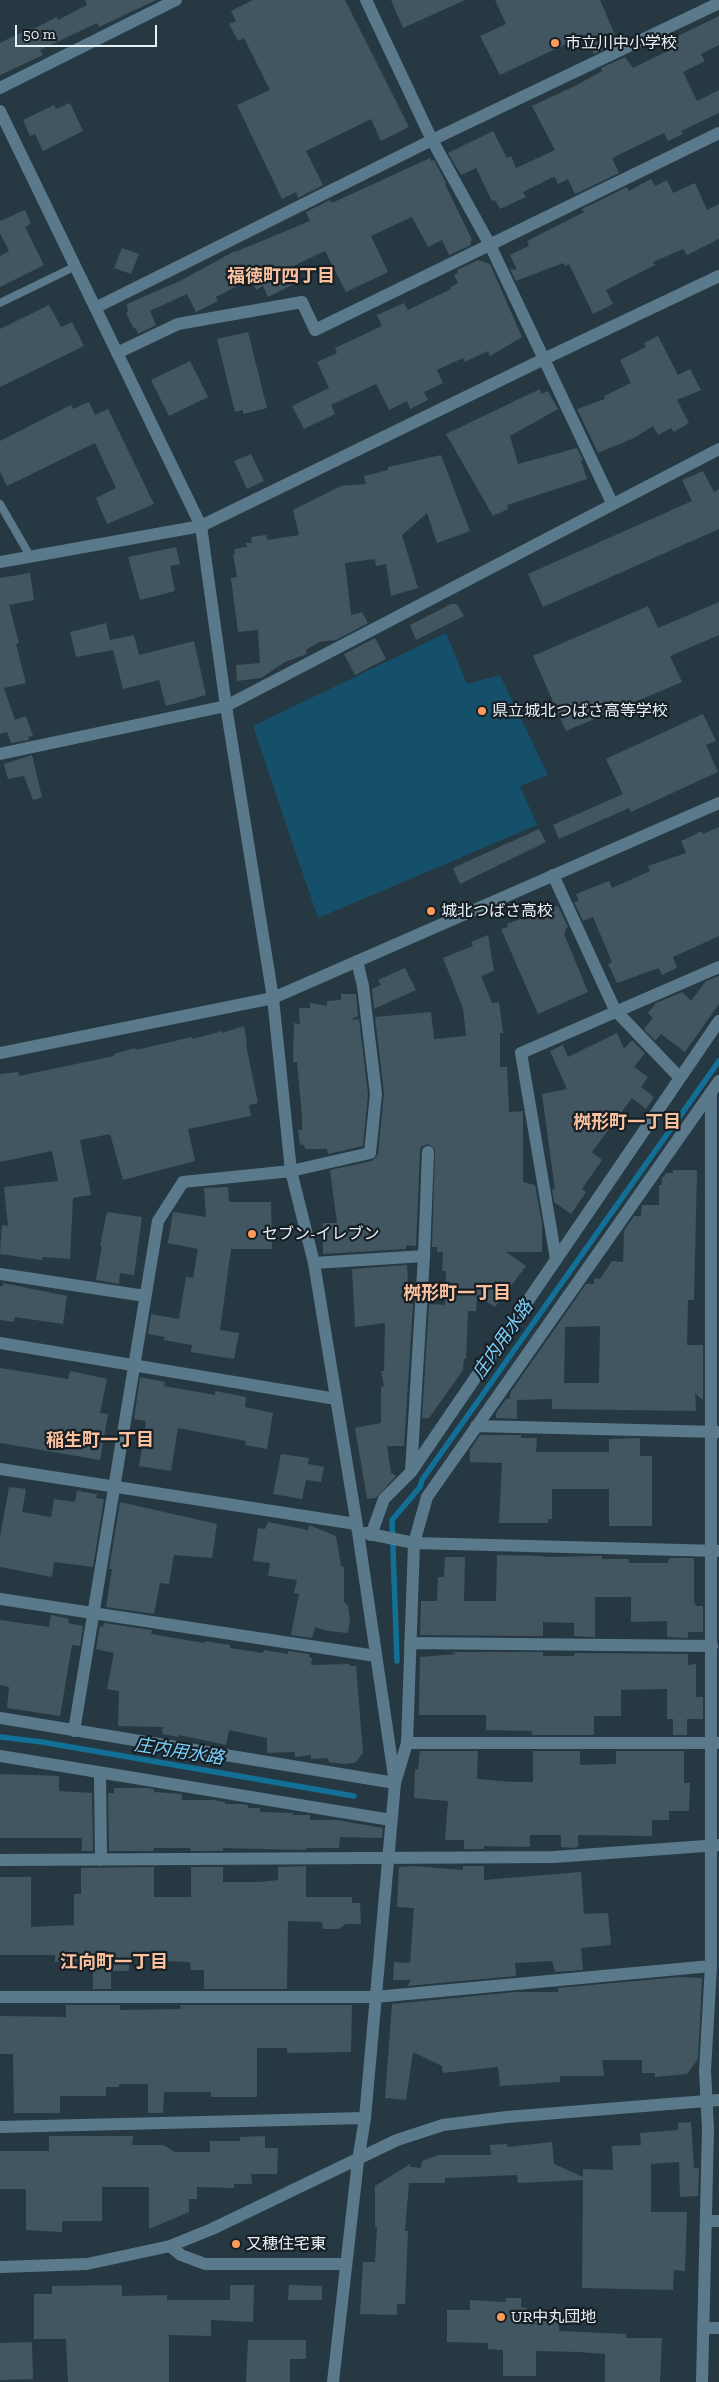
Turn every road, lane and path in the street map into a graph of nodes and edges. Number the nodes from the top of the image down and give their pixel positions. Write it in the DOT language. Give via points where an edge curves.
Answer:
graph roads {
  1 [pos="176,0"];
  2 [pos="366,0"];
  3 [pos="719,3"];
  4 [pos="0,88"];
  5 [pos="0,111"];
  6 [pos="719,133"];
  7 [pos="432,140"];
  8 [pos="490,244"];
  9 [pos="76,266"];
  10 [pos="719,276"];
  11 [pos="0,303"];
  12 [pos="95,308"];
  13 [pos="117,352"];
  14 [pos="544,359"];
  15 [pos="719,449"];
  16 [pos="612,503"];
  17 [pos="0,504"];
  18 [pos="201,526"];
  19 [pos="30,556"];
  20 [pos="0,562"];
  21 [pos="226,706"];
  22 [pos="0,754"];
  23 [pos="719,803"];
  24 [pos="553,875"];
  25 [pos="357,962"];
  26 [pos="719,967"];
  27 [pos="273,998"];
  28 [pos="615,1010"];
  29 [pos="719,1021"];
  30 [pos="0,1053"];
  31 [pos="680,1078"];
  32 [pos="716,1084"];
  33 [pos="428,1152"];
  34 [pos="291,1172"];
  35 [pos="715,1199"];
  36 [pos="424,1256"];
  37 [pos="715,1258"];
  38 [pos="556,1259"];
  39 [pos="314,1263"];
  40 [pos="0,1274"];
  41 [pos="145,1296"];
  42 [pos="715,1310"];
  43 [pos="0,1343"];
  44 [pos="133,1365"];
  45 [pos="336,1398"];
  46 [pos="476,1426"];
  47 [pos="715,1431"];
  48 [pos="0,1469"];
  49 [pos="411,1472"];
  50 [pos="113,1488"];
  51 [pos="357,1528"];
  52 [pos="374,1535"];
  53 [pos="414,1543"];
  54 [pos="715,1550"];
  55 [pos="0,1599"];
  56 [pos="92,1613"];
  57 [pos="410,1643"];
  58 [pos="714,1651"];
  59 [pos="376,1656"];
  60 [pos="0,1718"];
  61 [pos="74,1731"];
  62 [pos="406,1743"];
  63 [pos="715,1743"];
  64 [pos="0,1756"];
  65 [pos="100,1773"];
  66 [pos="395,1783"];
  67 [pos="392,1820"];
  68 [pos="715,1846"];
  69 [pos="388,1859"];
  70 [pos="0,1860"];
  71 [pos="101,1860"];
  72 [pos="715,1941"];
  73 [pos="711,1966"];
  74 [pos="0,1997"];
  75 [pos="375,1997"];
  76 [pos="713,2100"];
  77 [pos="365,2118"];
  78 [pos="0,2127"];
  79 [pos="358,2161"];
  80 [pos="706,2221"];
  81 [pos="719,2222"];
  82 [pos="170,2246"];
  83 [pos="346,2264"];
  84 [pos="0,2267"];
  85 [pos="703,2328"];
  86 [pos="719,2328"];
  87 [pos="333,2382"];
  88 [pos="702,2382"];
  1 -- 4 [label="street"];
  2 -- 7 [label="street"];
  3 -- 7 [label="street"];
  5 -- 9 [label="street"];
  6 -- 8 [label="street"];
  7 -- 8 [label="street"];
  7 -- 12 [label="street"];
  8 -- 13 [label="street" via="315,330 302,302 178,324"];
  8 -- 14 [label="street"];
  9 -- 11 [label="lane"];
  9 -- 12 [label="street"];
  10 -- 14 [label="street"];
  12 -- 13 [label="street"];
  13 -- 18 [label="street"];
  14 -- 16 [label="street"];
  14 -- 18 [label="street"];
  15 -- 16 [label="street"];
  16 -- 21 [label="street"];
  17 -- 19 [label="lane"];
  18 -- 19 [label="street"];
  18 -- 21 [label="street"];
  19 -- 20 [label="street"];
  21 -- 22 [label="street"];
  21 -- 27 [label="street"];
  23 -- 24 [label="street"];
  24 -- 25 [label="street"];
  24 -- 28 [label="street"];
  25 -- 27 [label="street"];
  25 -- 34 [label="street" via="363,986 376,1094 370,1153"];
  26 -- 28 [label="street"];
  27 -- 30 [label="street"];
  27 -- 34 [label="street"];
  28 -- 31 [label="street"];
  28 -- 38 [label="street" via="521,1053"];
  29 -- 31 [label="street"];
  31 -- 38 [label="street"];
  32 -- 35 [label="street"];
  32 -- 46 [label="street"];
  33 -- 36 [label="street"];
  34 -- 39 [label="street"];
  34 -- 41 [label="street" via="183,1182 158,1221"];
  35 -- 37 [label="street"];
  36 -- 39 [label="street"];
  36 -- 49 [label="street"];
  37 -- 42 [label="street"];
  38 -- 49 [label="street"];
  39 -- 45 [label="street"];
  40 -- 41 [label="street"];
  41 -- 44 [label="street"];
  42 -- 47 [label="street"];
  43 -- 44 [label="street"];
  44 -- 45 [label="street"];
  44 -- 50 [label="street"];
  45 -- 51 [label="street"];
  46 -- 47 [label="street"];
  46 -- 53 [label="street" via="427,1497"];
  47 -- 54 [label="street"];
  48 -- 50 [label="street"];
  49 -- 52 [label="street" via="384,1499"];
  50 -- 51 [label="street"];
  50 -- 56 [label="street"];
  51 -- 52 [label="street"];
  51 -- 59 [label="street"];
  52 -- 53 [label="street"];
  53 -- 54 [label="street"];
  53 -- 57 [label="street"];
  54 -- 58 [label="street"];
  55 -- 56 [label="street"];
  56 -- 59 [label="street"];
  56 -- 61 [label="street"];
  57 -- 58 [label="street"];
  57 -- 62 [label="street"];
  58 -- 63 [label="street"];
  59 -- 66 [label="street"];
  60 -- 61 [label="street"];
  61 -- 66 [label="street"];
  62 -- 63 [label="street"];
  62 -- 66 [label="street"];
  63 -- 68 [label="street"];
  64 -- 65 [label="street"];
  65 -- 67 [label="street"];
  65 -- 71 [label="street"];
  66 -- 67 [label="street"];
  67 -- 69 [label="street"];
  68 -- 69 [label="street" via="554,1857"];
  68 -- 72 [label="street"];
  69 -- 71 [label="street"];
  69 -- 75 [label="street"];
  70 -- 71 [label="street"];
  72 -- 73 [label="street"];
  73 -- 75 [label="street"];
  73 -- 76 [label="street" via="705,2071"];
  74 -- 75 [label="street"];
  75 -- 77 [label="street"];
  76 -- 79 [label="street" via="443,2125 397,2140"];
  76 -- 80 [label="street"];
  77 -- 78 [label="street"];
  77 -- 79 [label="street"];
  79 -- 82 [label="street"];
  79 -- 83 [label="street"];
  80 -- 81 [label="street"];
  80 -- 85 [label="street"];
  82 -- 83 [label="street" via="182,2255 205,2264"];
  82 -- 84 [label="street" via="87,2264"];
  83 -- 87 [label="street"];
  85 -- 86 [label="street"];
  85 -- 88 [label="street"];
}
